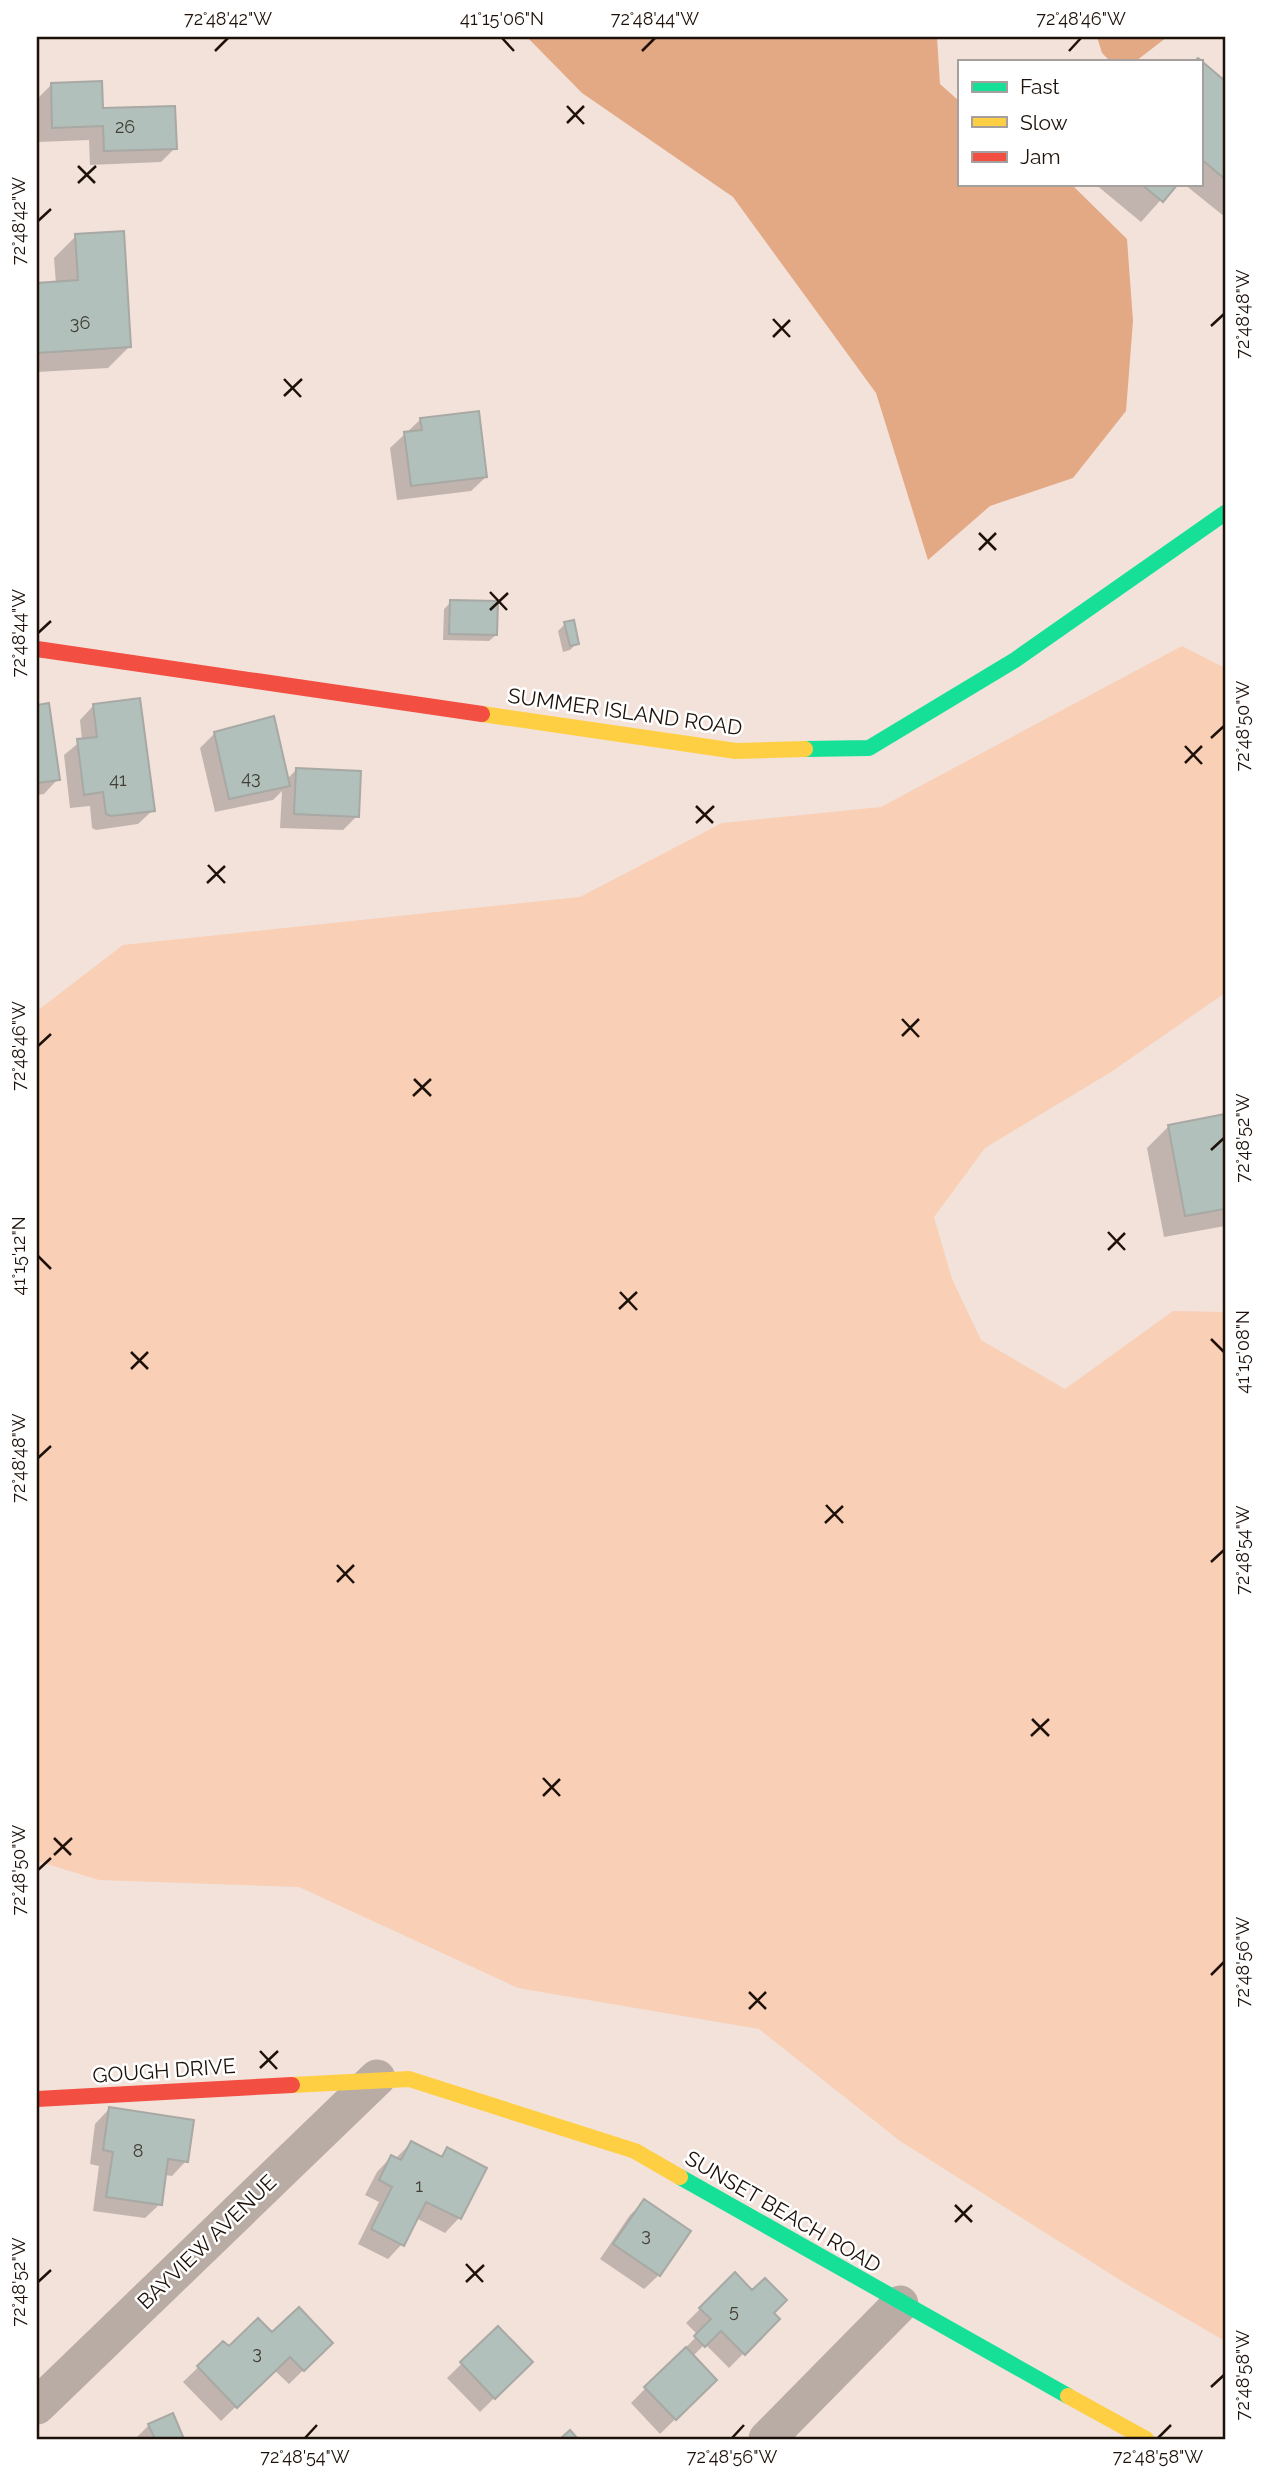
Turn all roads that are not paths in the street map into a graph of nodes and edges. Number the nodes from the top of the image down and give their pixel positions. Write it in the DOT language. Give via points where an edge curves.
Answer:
graph roads {
  1 [pos="1225,513"];
  2 [pos="37,649"];
  3 [pos="377,2078"];
  4 [pos="37,2099"];
  5 [pos="900,2304"];
  6 [pos="37,2406"];
  7 [pos="767,2439"];
  8 [pos="1146,2439"];
  1 -- 2 [label="street, SUMMER ISLAND ROAD" via="1015,660 869,748 736,751"];
  3 -- 4 [label="street, GOUGH DRIVE"];
  3 -- 5 [label="street, SUNSET BEACH ROAD" via="409,2079 635,2151"];
  3 -- 6 [label="street, BAYVIEW AVENUE"];
  5 -- 7 [label="street"];
  5 -- 8 [label="street, SUNSET BEACH ROAD"];
}
